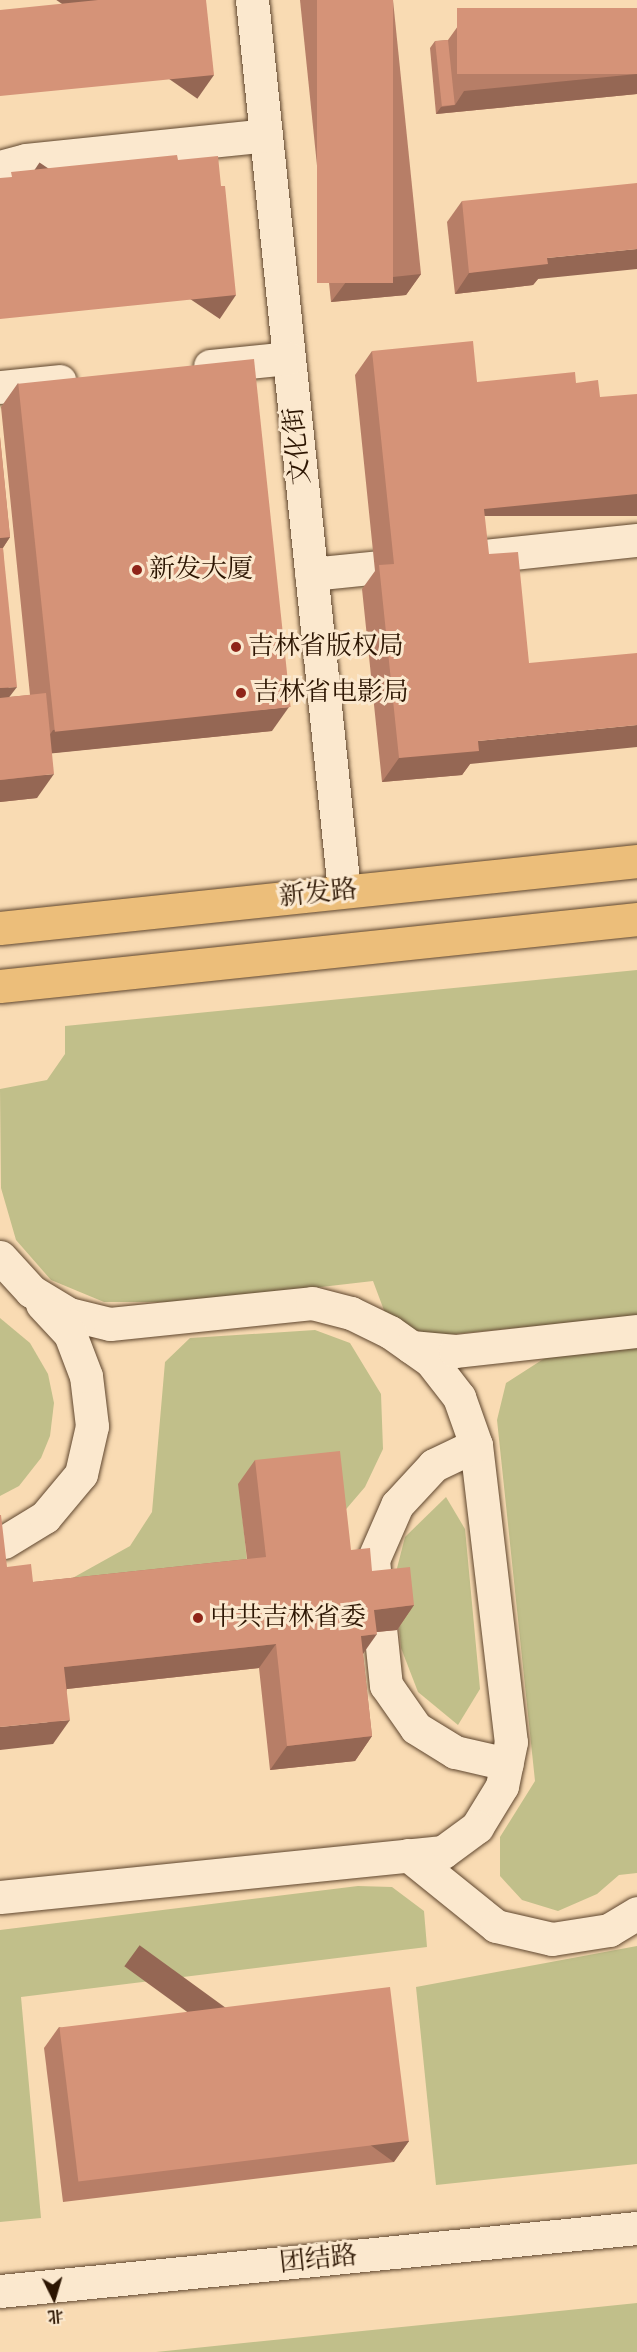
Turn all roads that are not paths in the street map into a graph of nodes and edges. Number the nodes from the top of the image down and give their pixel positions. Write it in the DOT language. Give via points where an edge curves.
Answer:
graph roads {
  1 [pos="252,0"];
  2 [pos="266,135"];
  3 [pos="0,167"];
  4 [pos="289,358"];
  5 [pos="185,368"];
  6 [pos="92,378"];
  7 [pos="0,387"];
  8 [pos="637,540"];
  9 [pos="311,574"];
  10 [pos="637,861"];
  11 [pos="344,891"];
  12 [pos="637,920"];
  13 [pos="0,928"];
  14 [pos="0,986"];
  15 [pos="0,1257"];
  16 [pos="0,1280"];
  17 [pos="31,1292"];
  18 [pos="637,1331"];
  19 [pos="411,1347"];
  20 [pos="476,1445"];
  21 [pos="4,1542"];
  22 [pos="507,1764"];
  23 [pos="408,1855"];
  24 [pos="0,1897"];
  25 [pos="637,1913"];
  26 [pos="637,2228"];
  27 [pos="0,2291"];
  1 -- 2 [label="street, 文化街"];
  2 -- 3 [label="street" via="26,160"];
  2 -- 4 [label="street, 文化街"];
  4 -- 5 [label="street"];
  4 -- 9 [label="street, 文化街"];
  6 -- 7 [label="street"];
  8 -- 9 [label="street"];
  9 -- 11 [label="street, 文化街"];
  10 -- 11 [label="main road, 新发路"];
  11 -- 13 [label="main road, 新发路"];
  12 -- 14 [label="main road"];
  15 -- 17 [label="street"];
  16 -- 17 [label="street"];
  17 -- 19 [label="street" via="69,1314 110,1324 312,1303 351,1313"];
  17 -- 21 [label="street" via="70,1334 86,1376 92,1426 81,1474 45,1517"];
  18 -- 19 [label="street" via="455,1351"];
  19 -- 20 [label="street" via="431,1361 459,1397"];
  20 -- 22 [label="street" via="511,1742"];
  20 -- 22 [label="street" via="434,1465 397,1505 373,1560 386,1685 416,1728 455,1752"];
  22 -- 23 [label="street" via="502,1786 477,1827 443,1852"];
  23 -- 24 [label="street"];
  23 -- 25 [label="street" via="496,1926 552,1940 609,1930"];
  26 -- 27 [label="street, 团结路"];
}
